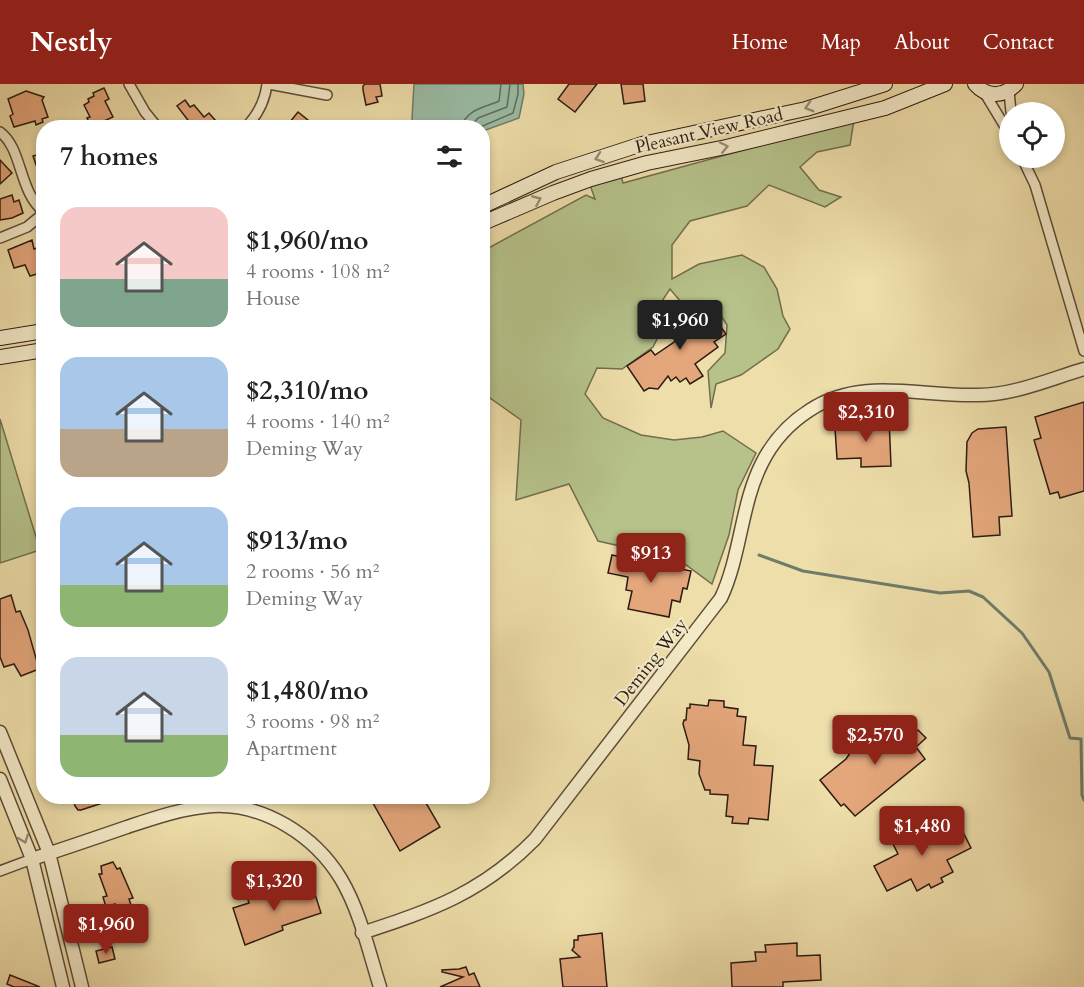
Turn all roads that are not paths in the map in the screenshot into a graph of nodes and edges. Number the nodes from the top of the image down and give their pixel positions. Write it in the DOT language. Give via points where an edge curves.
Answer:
graph roads {
  1 [pos="129,84"];
  2 [pos="268,84"];
  3 [pos="885,84"];
  4 [pos="945,84"];
  5 [pos="960,84"];
  6 [pos="1015,86"];
  7 [pos="979,88"];
  8 [pos="327,95"];
  9 [pos="1013,102"];
  10 [pos="999,118"];
  11 [pos="152,120"];
  12 [pos="253,120"];
  13 [pos="0,132"];
  14 [pos="1027,168"];
  15 [pos="490,203"];
  16 [pos="36,204"];
  17 [pos="36,219"];
  18 [pos="490,220"];
  19 [pos="0,238"];
  20 [pos="36,332"];
  21 [pos="0,338"];
  22 [pos="36,351"];
  23 [pos="1084,351"];
  24 [pos="0,357"];
  25 [pos="1084,369"];
  26 [pos="0,732"];
  27 [pos="0,779"];
  28 [pos="49,854"];
  29 [pos="32,859"];
  30 [pos="0,871"];
  31 [pos="363,933"];
  32 [pos="63,987"];
  33 [pos="82,987"];
  34 [pos="380,987"];
  1 -- 11 [label="street"];
  2 -- 8 [label="street"];
  2 -- 12 [label="street"];
  3 -- 15 [label="main road, Pleasant View Road, one-way" via="806,109 642,144 556,172"];
  18 -- 4 [label="main road, Pleasant View Road, one-way" via="591,179 885,108"];
  5 -- 7 [label="main road"];
  6 -- 7 [label="main road" via="1001,94"];
  6 -- 9 [label="street"];
  7 -- 10 [label="street"];
  13 -- 16 [label="street" via="8,140 30,198"];
  14 -- 23 [label="street"];
  17 -- 19 [label="street"];
  20 -- 21 [label="main road"];
  22 -- 24 [label="main road"];
  25 -- 31 [label="street, Deming Way" via="980,395 860,391 828,400 792,423 775,441 757,474 734,567 721,598 535,839 501,870 465,894"];
  26 -- 28 [label="street"];
  27 -- 29 [label="street, one-way"];
  28 -- 29 [label="street"];
  28 -- 31 [label="street" via="190,809 222,807 254,812 303,834 316,847 342,881"];
  28 -- 33 [label="street"];
  29 -- 30 [label="street"];
  29 -- 32 [label="street"];
  31 -- 34 [label="street"];
}
